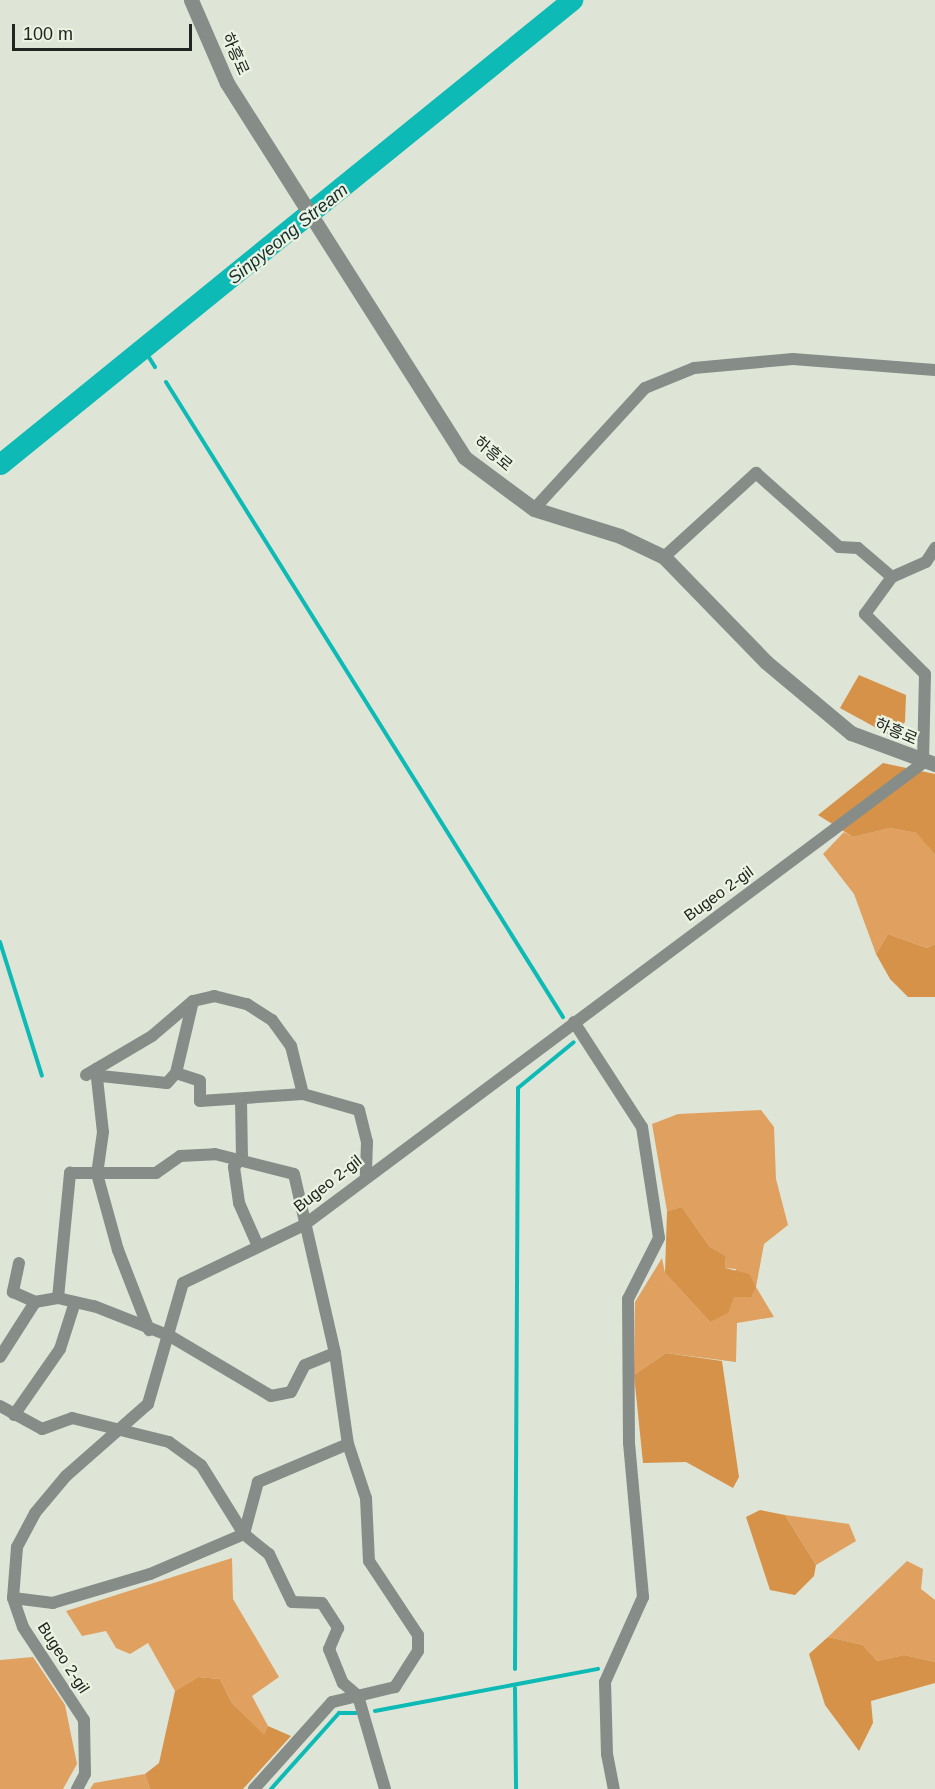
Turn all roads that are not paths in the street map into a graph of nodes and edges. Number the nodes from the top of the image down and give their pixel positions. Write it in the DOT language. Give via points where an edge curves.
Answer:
graph roads {
  1 [pos="191,0"];
  2 [pos="935,370"];
  3 [pos="534,509"];
  4 [pos="935,548"];
  5 [pos="664,557"];
  6 [pos="892,577"];
  7 [pos="929,764"];
  8 [pos="193,1001"];
  9 [pos="574,1022"];
  10 [pos="94,1073"];
  11 [pos="176,1073"];
  12 [pos="303,1094"];
  13 [pos="241,1100"];
  14 [pos="242,1157"];
  15 [pos="97,1174"];
  16 [pos="366,1176"];
  17 [pos="304,1225"];
  18 [pos="258,1246"];
  19 [pos="19,1263"];
  20 [pos="58,1298"];
  21 [pos="35,1302"];
  22 [pos="75,1302"];
  23 [pos="149,1329"];
  24 [pos="170,1336"];
  25 [pos="335,1353"];
  26 [pos="0,1357"];
  27 [pos="0,1406"];
  28 [pos="14,1415"];
  29 [pos="118,1432"];
  30 [pos="348,1444"];
  31 [pos="244,1534"];
  32 [pos="13,1598"];
  33 [pos="358,1696"];
  34 [pos="77,1789"];
  35 [pos="254,1789"];
  36 [pos="386,1789"];
  37 [pos="614,1789"];
  1 -- 3 [label="street, 하흥로" via="227,83 464,457"];
  2 -- 3 [label="street" via="793,359 694,368 645,388"];
  3 -- 5 [label="street, 하흥로" via="620,536"];
  4 -- 6 [label="street" via="926,562"];
  5 -- 6 [label="street" via="756,473 838,547 858,548"];
  5 -- 7 [label="street, 하흥로" via="766,662 851,733"];
  6 -- 7 [label="street" via="865,614 925,674"];
  7 -- 9 [label="street, Bugeo 2-gil"];
  8 -- 10 [label="street" via="152,1036"];
  8 -- 11 [label="street"];
  8 -- 12 [label="street" via="213,996 242,1002 272,1020 291,1046"];
  9 -- 16 [label="street, Bugeo 2-gil"];
  9 -- 37 [label="street" via="642,1127 659,1238 628,1299 629,1443 643,1597 606,1682 607,1754"];
  10 -- 11 [label="street" via="167,1083"];
  10 -- 15 [label="street" via="103,1132"];
  11 -- 13 [label="street" via="200,1081 200,1101"];
  12 -- 13 [label="street" via="250,1094"];
  12 -- 16 [label="street" via="359,1110"];
  13 -- 14 [label="street"];
  14 -- 15 [label="street" via="180,1156 156,1173"];
  14 -- 17 [label="street" via="294,1174"];
  14 -- 18 [label="street" via="234,1167 239,1203"];
  15 -- 20 [label="street" via="70,1173"];
  15 -- 23 [label="street" via="118,1250"];
  16 -- 17 [label="street, Bugeo 2-gil"];
  17 -- 18 [label="street, Bugeo 2-gil"];
  17 -- 25 [label="street"];
  18 -- 24 [label="street, Bugeo 2-gil" via="183,1283"];
  19 -- 21 [label="street" via="13,1292"];
  20 -- 21 [label="street"];
  20 -- 22 [label="street"];
  21 -- 26 [label="street"];
  22 -- 23 [label="street"];
  22 -- 28 [label="street" via="60,1349"];
  23 -- 24 [label="street"];
  24 -- 25 [label="street" via="270,1396 291,1392 305,1365"];
  24 -- 29 [label="street, Bugeo 2-gil" via="148,1404"];
  25 -- 30 [label="street"];
  27 -- 28 [label="street"];
  28 -- 29 [label="street" via="42,1429 72,1418"];
  29 -- 31 [label="street" via="169,1442 201,1465"];
  29 -- 32 [label="street, Bugeo 2-gil" via="66,1476 35,1513 18,1548"];
  30 -- 31 [label="street" via="258,1482"];
  30 -- 33 [label="street" via="366,1498 369,1561 418,1635 418,1651 395,1687"];
  31 -- 32 [label="street" via="150,1574 53,1603"];
  31 -- 33 [label="street" via="269,1554 292,1602 322,1604 338,1628 329,1649 343,1683"];
  32 -- 34 [label="street, Bugeo 2-gil" via="23,1627 84,1720 86,1774"];
  33 -- 35 [label="street" via="332,1702"];
  33 -- 36 [label="street"];
}
